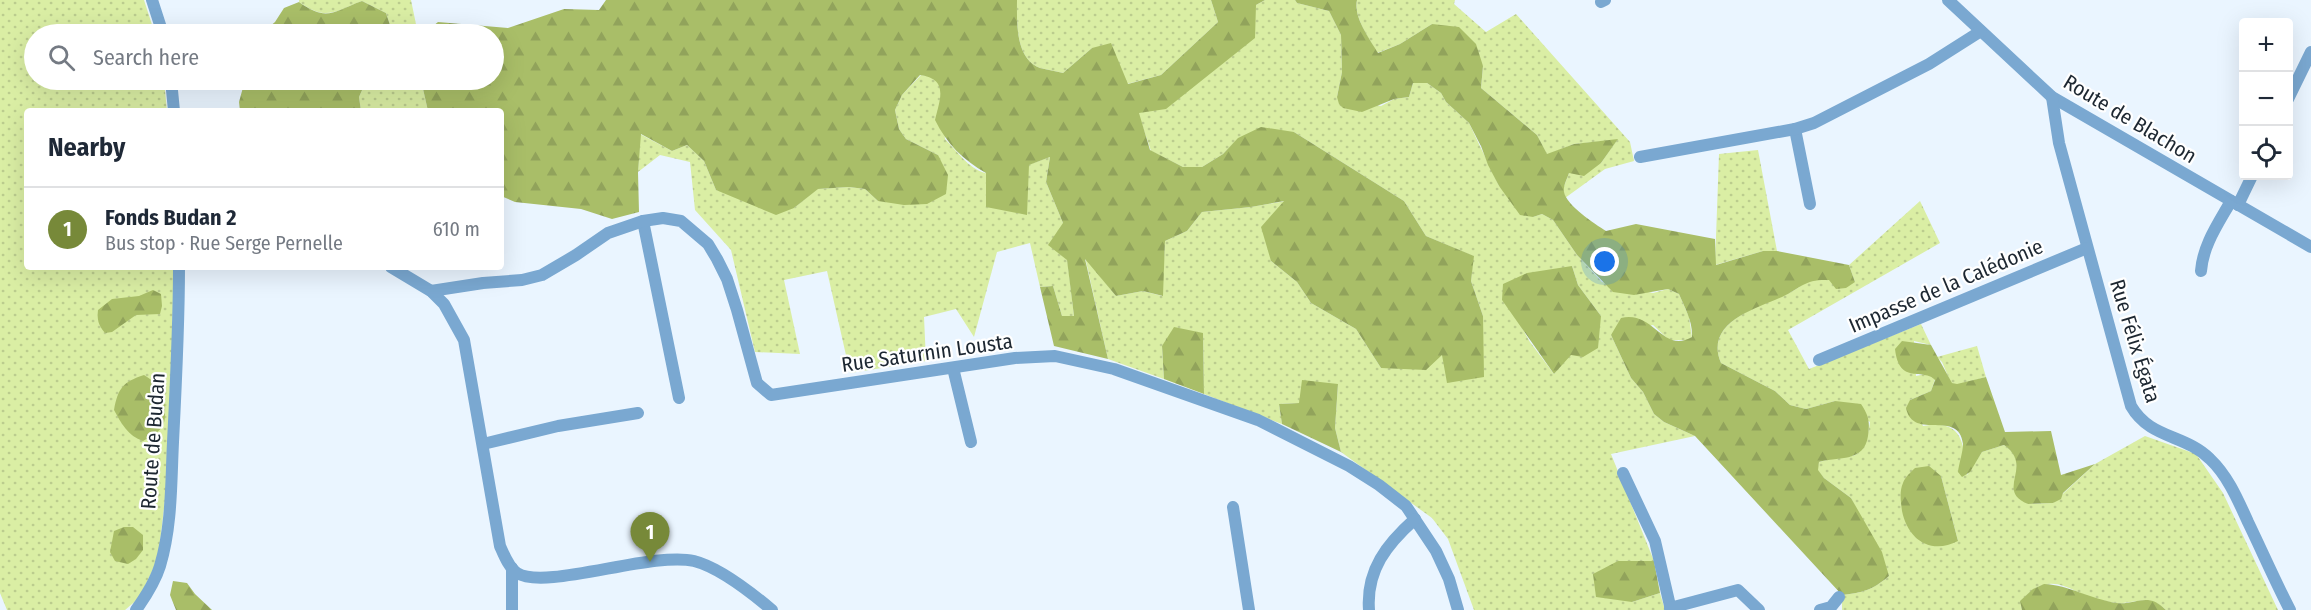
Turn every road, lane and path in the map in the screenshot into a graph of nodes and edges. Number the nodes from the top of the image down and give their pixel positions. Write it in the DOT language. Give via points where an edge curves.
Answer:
graph roads {
  1 [pos="153,0"];
  2 [pos="1948,0"];
  3 [pos="160,24"];
  4 [pos="1981,31"];
  5 [pos="2311,52"];
  6 [pos="172,90"];
  7 [pos="2293,90"];
  8 [pos="2052,97"];
  9 [pos="174,108"];
  10 [pos="1795,129"];
  11 [pos="1640,157"];
  12 [pos="2249,180"];
  13 [pos="2234,203"];
  14 [pos="1810,204"];
  15 [pos="643,221"];
  16 [pos="2311,247"];
  17 [pos="2087,248"];
  18 [pos="179,270"];
  19 [pos="396,270"];
  20 [pos="2201,271"];
  21 [pos="432,291"];
  22 [pos="1819,360"];
  23 [pos="953,368"];
  24 [pos="679,398"];
  25 [pos="638,413"];
  26 [pos="971,442"];
  27 [pos="483,444"];
  28 [pos="1623,473"];
  29 [pos="1233,507"];
  30 [pos="1415,519"];
  31 [pos="512,568"];
  32 [pos="1839,597"];
  33 [pos="1671,609"];
  34 [pos="136,610"];
  35 [pos="512,610"];
  36 [pos="772,610"];
  37 [pos="1249,610"];
  38 [pos="1369,610"];
  39 [pos="1458,610"];
  40 [pos="1759,610"];
  41 [pos="1820,610"];
  42 [pos="2290,610"];
  1 -- 3 [label="street"];
  2 -- 4 [label="street, Route de Blachon"];
  4 -- 8 [label="street, Route de Blachon"];
  4 -- 10 [label="street" via="1841,111"];
  5 -- 7 [label="street"];
  6 -- 9 [label="street"];
  8 -- 13 [label="street, Route de Blachon"];
  8 -- 17 [label="street, Rue Félix Égata" via="2057,134"];
  10 -- 11 [label="street"];
  10 -- 14 [label="street"];
  12 -- 13 [label="street"];
  13 -- 16 [label="street, Route de Blachon"];
  13 -- 20 [label="street" via="2210,238"];
  15 -- 21 [label="street, Rue Saturnin Lousta" via="608,233 542,275"];
  15 -- 23 [label="street, Rue Saturnin Lousta" via="681,221 708,244 727,279 757,382 771,395"];
  15 -- 24 [label="street"];
  17 -- 22 [label="street, Impasse de la Calédonie"];
  17 -- 42 [label="street, Rue Félix Égata" via="2131,406 2149,427 2203,453 2222,473"];
  18 -- 34 [label="street, Route de Budan" via="179,337 165,543 160,567"];
  19 -- 21 [label="street"];
  21 -- 27 [label="street" via="464,340"];
  23 -- 26 [label="street"];
  23 -- 30 [label="street, Rue Saturnin Lousta" via="1055,356 1114,369 1258,420 1359,472 1395,497"];
  25 -- 27 [label="street"];
  27 -- 31 [label="street" via="500,546"];
  28 -- 33 [label="street" via="1655,542"];
  29 -- 37 [label="street"];
  30 -- 38 [label="street" via="1376,565"];
  30 -- 39 [label="street, Rue Saturnin Lousta" via="1444,568"];
  31 -- 35 [label="street"];
  31 -- 36 [label="street" via="524,576 539,578 626,565 695,561"];
  32 -- 41 [label="street" via="1831,607"];
  33 -- 40 [label="street" via="1738,590"];
}
